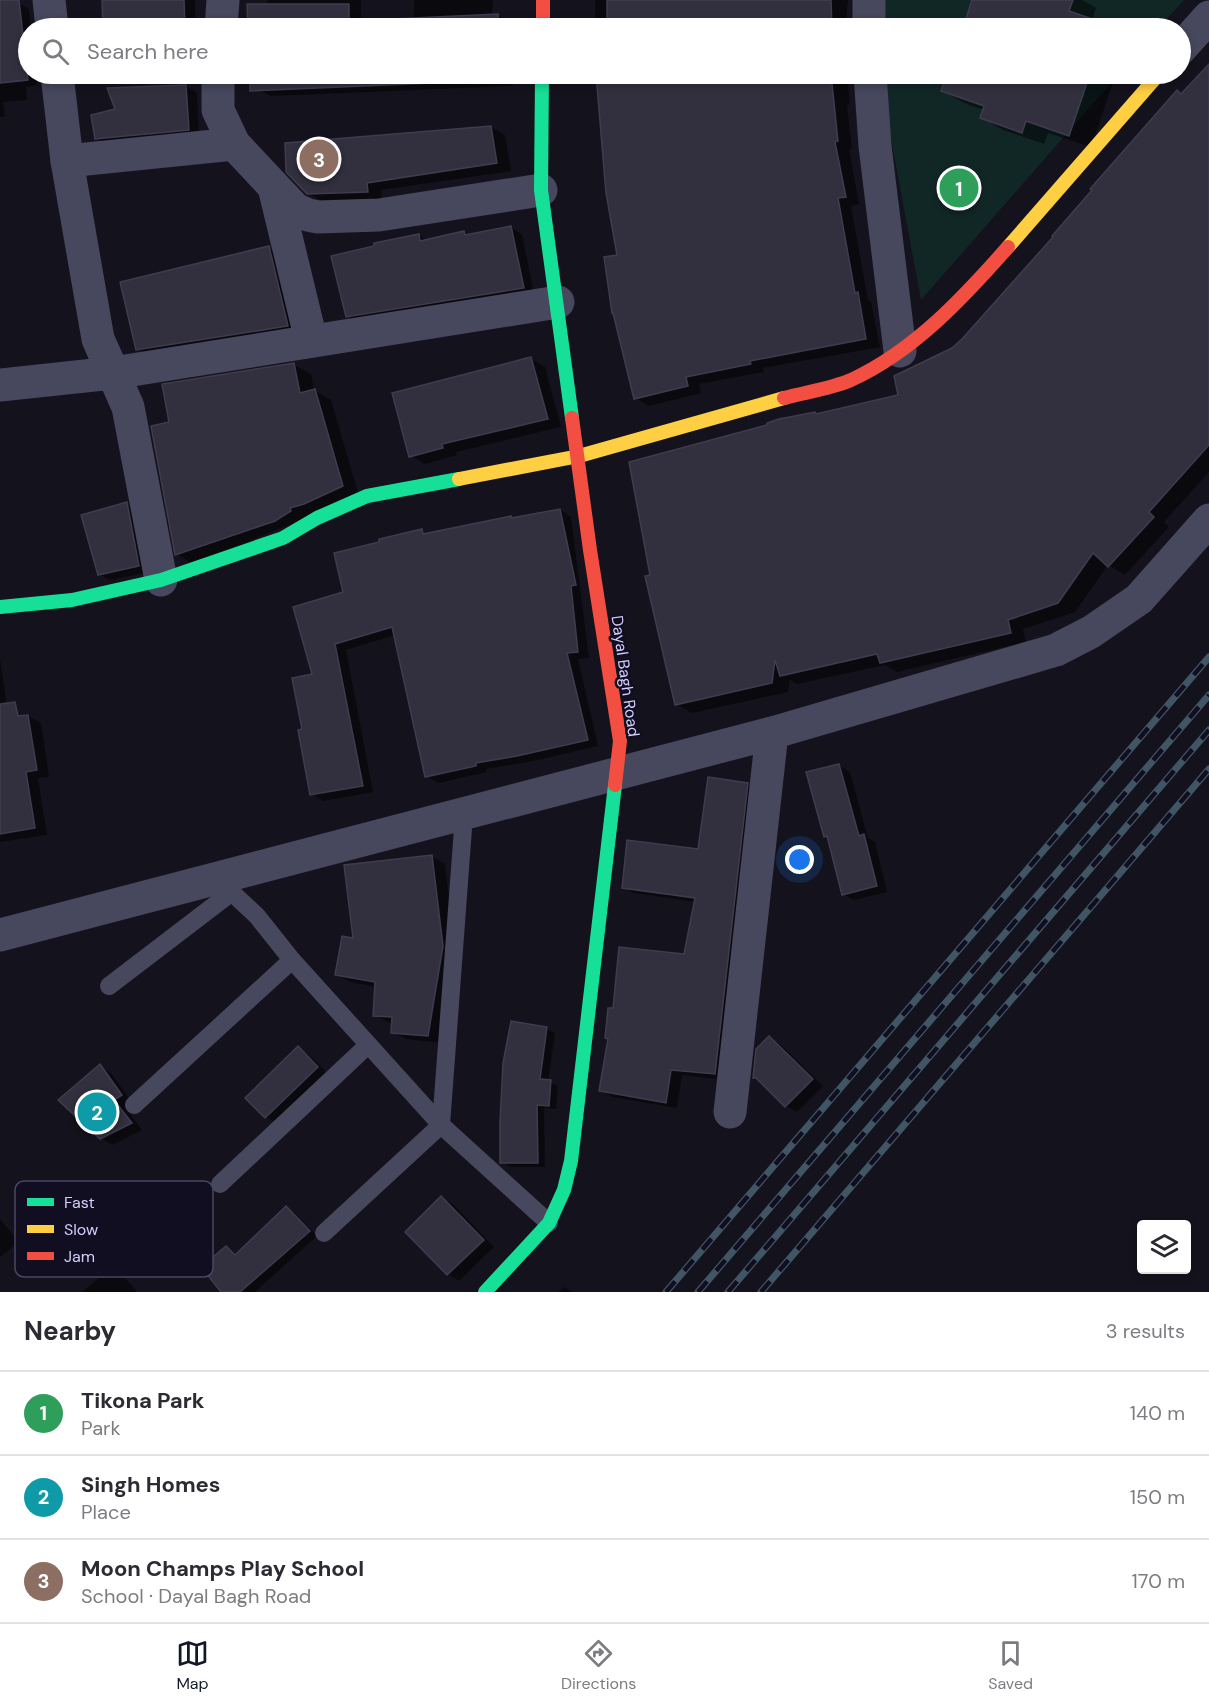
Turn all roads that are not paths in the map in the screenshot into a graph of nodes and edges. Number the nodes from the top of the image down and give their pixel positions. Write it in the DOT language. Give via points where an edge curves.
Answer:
graph roads {
  1 [pos="49,0"];
  2 [pos="222,0"];
  3 [pos="543,0"];
  4 [pos="869,0"];
  5 [pos="1209,16"];
  6 [pos="51,18"];
  7 [pos="221,18"];
  8 [pos="543,18"];
  9 [pos="869,18"];
  10 [pos="1191,36"];
  11 [pos="58,84"];
  12 [pos="218,84"];
  13 [pos="542,84"];
  14 [pos="871,84"];
  15 [pos="1150,84"];
  16 [pos="234,144"];
  17 [pos="67,161"];
  18 [pos="274,187"];
  19 [pos="541,190"];
  20 [pos="558,302"];
  21 [pos="311,340"];
  22 [pos="900,351"];
  23 [pos="113,373"];
  24 [pos="0,385"];
  25 [pos="579,456"];
  26 [pos="1209,520"];
  27 [pos="161,580"];
  28 [pos="0,607"];
  29 [pos="772,734"];
  30 [pos="615,775"];
  31 [pos="464,815"];
  32 [pos="226,886"];
  33 [pos="0,935"];
  34 [pos="292,960"];
  35 [pos="110,986"];
  36 [pos="369,1045"];
  37 [pos="134,1105"];
  38 [pos="730,1112"];
  39 [pos="441,1125"];
  40 [pos="220,1184"];
  41 [pos="549,1223"];
  42 [pos="324,1233"];
  43 [pos="485,1292"];
  1 -- 6 [label="street"];
  2 -- 7 [label="street"];
  3 -- 8 [label="street"];
  4 -- 9 [label="street"];
  5 -- 10 [label="street"];
  11 -- 17 [label="street"];
  12 -- 16 [label="street" via="218,110"];
  13 -- 19 [label="street, Dayal Bagh Road"];
  14 -- 22 [label="street"];
  15 -- 22 [label="street" via="964,297"];
  16 -- 17 [label="street"];
  16 -- 18 [label="street"];
  17 -- 23 [label="street" via="98,339"];
  18 -- 19 [label="street" via="295,209 318,216 379,215"];
  18 -- 21 [label="street"];
  19 -- 20 [label="street, Dayal Bagh Road"];
  20 -- 21 [label="street"];
  20 -- 25 [label="street, Dayal Bagh Road"];
  21 -- 23 [label="street"];
  22 -- 25 [label="street" via="850,380"];
  23 -- 24 [label="street"];
  23 -- 27 [label="street" via="128,407"];
  25 -- 27 [label="street" via="367,496 283,538"];
  25 -- 30 [label="street, Dayal Bagh Road" via="617,711 620,741"];
  26 -- 29 [label="street" via="1139,599 1056,650"];
  27 -- 28 [label="street" via="72,600"];
  29 -- 30 [label="street"];
  29 -- 38 [label="street"];
  30 -- 31 [label="street"];
  30 -- 41 [label="street, Dayal Bagh Road" via="571,1161 564,1190"];
  31 -- 32 [label="street"];
  31 -- 39 [label="lane"];
  32 -- 33 [label="street"];
  32 -- 34 [label="lane" via="257,916"];
  32 -- 35 [label="lane"];
  34 -- 36 [label="lane"];
  34 -- 37 [label="lane"];
  36 -- 39 [label="lane"];
  36 -- 40 [label="lane"];
  39 -- 41 [label="lane"];
  39 -- 42 [label="lane"];
  41 -- 43 [label="street, Dayal Bagh Road"];
}
